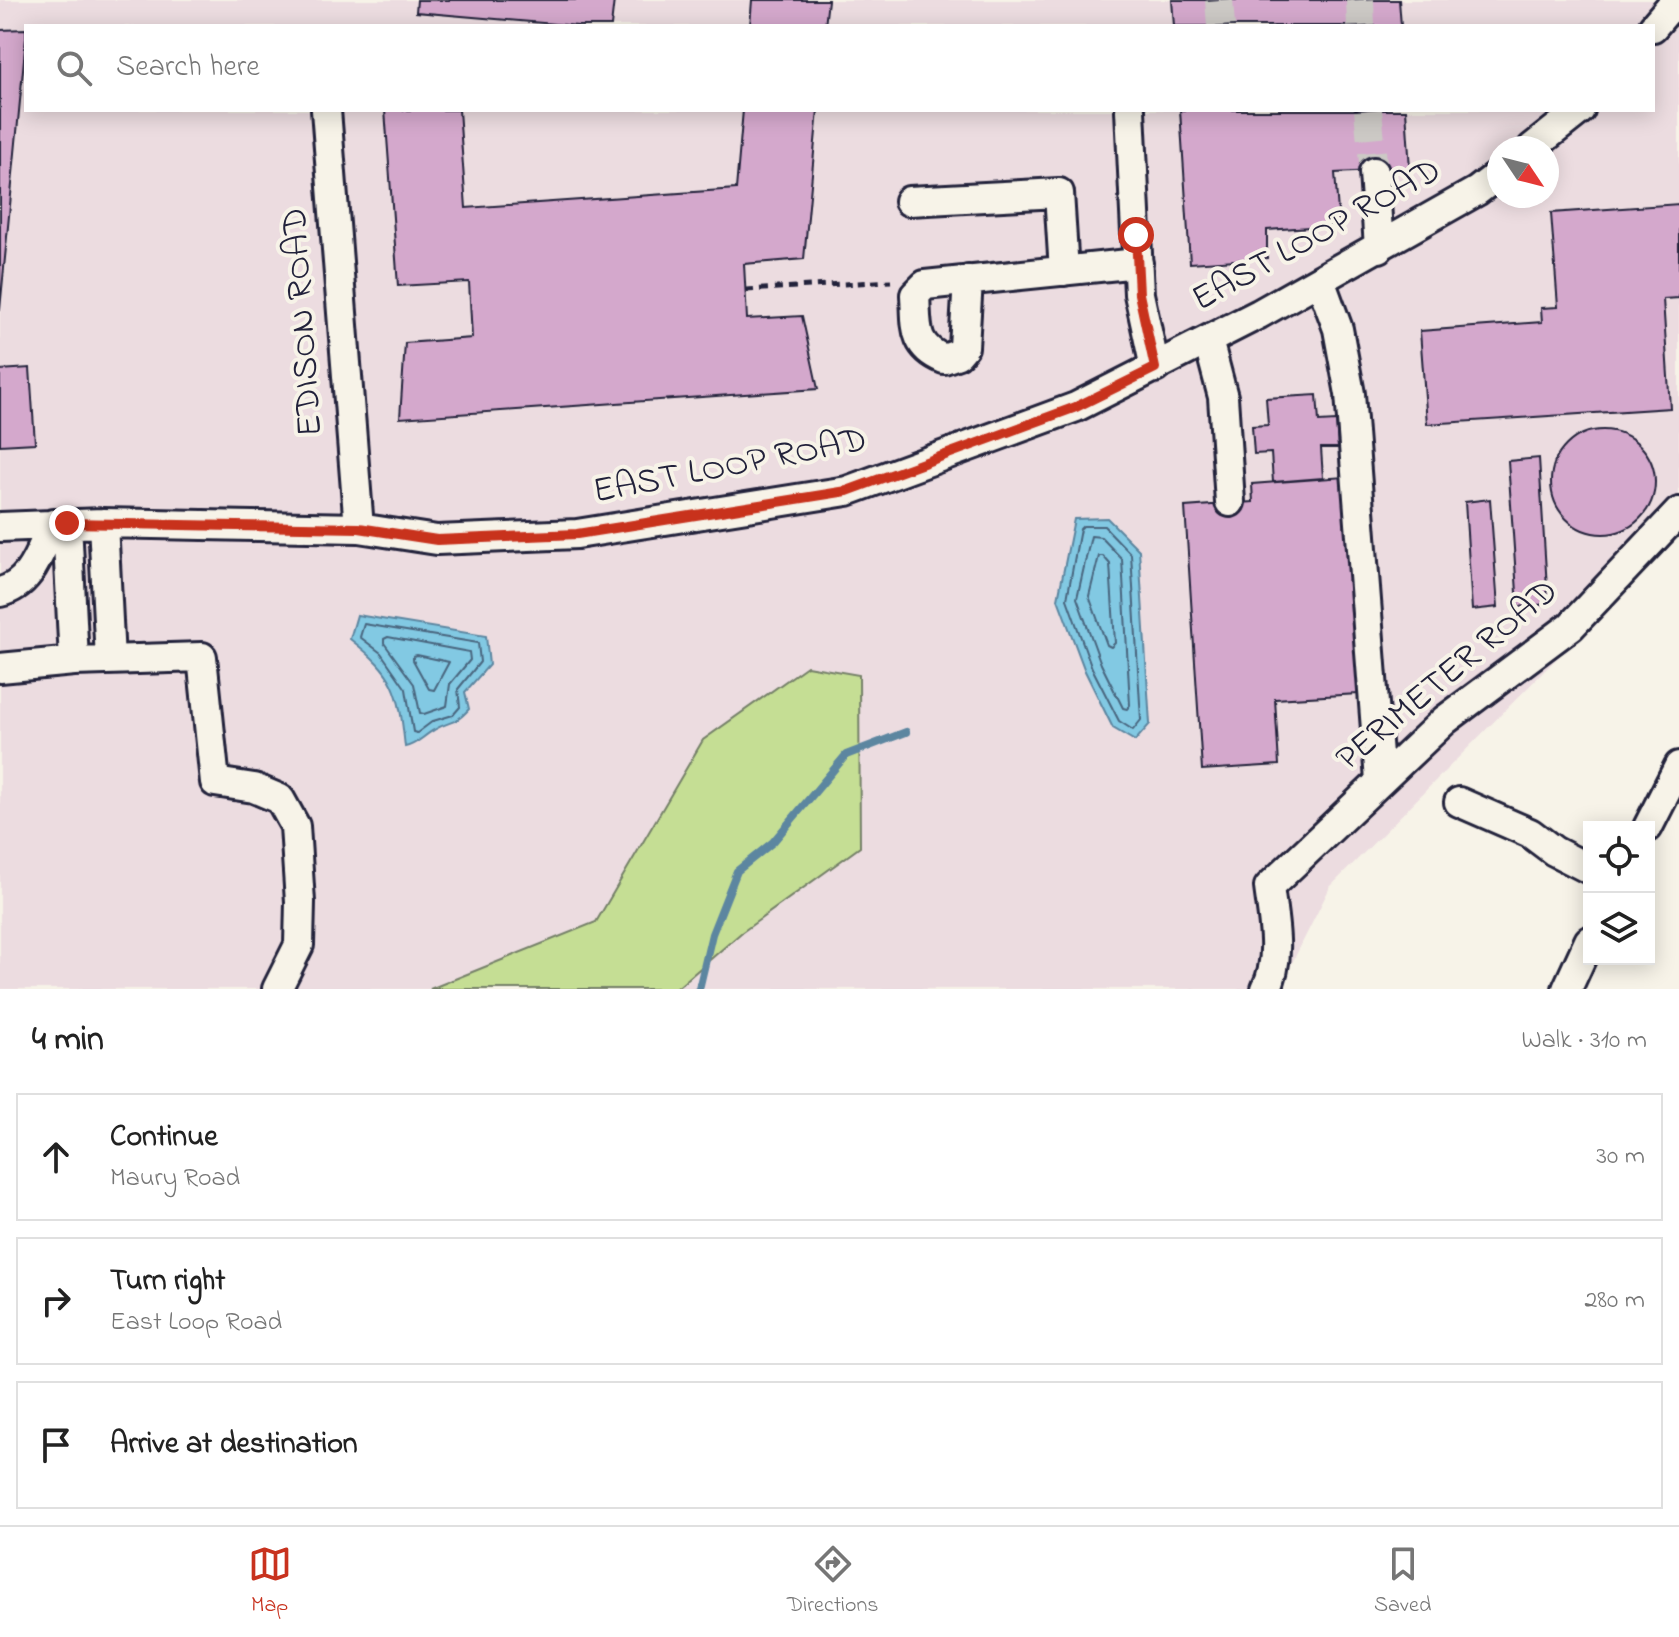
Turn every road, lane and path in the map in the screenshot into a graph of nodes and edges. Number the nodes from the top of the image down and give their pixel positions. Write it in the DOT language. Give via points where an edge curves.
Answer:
graph roads {
  1 [pos="1676,0"];
  2 [pos="1655,25"];
  3 [pos="326,112"];
  4 [pos="1130,112"];
  5 [pos="1577,112"];
  6 [pos="1547,136"];
  7 [pos="1374,172"];
  8 [pos="1487,183"];
  9 [pos="909,201"];
  10 [pos="1379,248"];
  11 [pos="1138,263"];
  12 [pos="1064,271"];
  13 [pos="968,280"];
  14 [pos="1320,280"];
  15 [pos="891,281"];
  16 [pos="746,290"];
  17 [pos="1208,340"];
  18 [pos="1155,368"];
  19 [pos="1230,502"];
  20 [pos="1679,512"];
  21 [pos="103,523"];
  22 [pos="60,524"];
  23 [pos="0,527"];
  24 [pos="359,528"];
  25 [pos="0,592"];
  26 [pos="110,660"];
  27 [pos="74,661"];
  28 [pos="0,668"];
  29 [pos="1679,766"];
  30 [pos="1380,781"];
  31 [pos="1459,802"];
  32 [pos="1651,821"];
  33 [pos="1583,866"];
  34 [pos="1583,954"];
  35 [pos="277,989"];
  36 [pos="1266,989"];
  37 [pos="1567,989"];
  1 -- 2 [label="street"];
  3 -- 24 [label="street, EDISON ROAD"];
  4 -- 11 [label="street"];
  5 -- 6 [label="street"];
  7 -- 10 [label="street"];
  8 -- 10 [label="street, EAST LOOP ROAD"];
  9 -- 12 [label="street" via="1059,193"];
  10 -- 14 [label="street, EAST LOOP ROAD"];
  11 -- 12 [label="street"];
  11 -- 18 [label="street"];
  12 -- 13 [label="street"];
  14 -- 17 [label="street, EAST LOOP ROAD"];
  14 -- 30 [label="street" via="1338,329 1350,394"];
  15 -- 16 [label="path"];
  17 -- 18 [label="street, EAST LOOP ROAD"];
  17 -- 19 [label="street" via="1223,397"];
  18 -- 24 [label="street, EAST LOOP ROAD" via="1076,407 847,491 577,534 437,540"];
  20 -- 30 [label="street, PERIMETER ROAD" via="1571,626 1445,720"];
  21 -- 22 [label="street, EAST LOOP ROAD"];
  21 -- 24 [label="street, EAST LOOP ROAD"];
  21 -- 26 [label="street"];
  22 -- 23 [label="street, EAST LOOP ROAD"];
  22 -- 25 [label="street" via="24,580"];
  22 -- 27 [label="street"];
  26 -- 27 [label="street"];
  26 -- 35 [label="street" via="202,657 215,782 254,788 280,799 295,826 299,945"];
  27 -- 28 [label="street"];
  29 -- 32 [label="street"];
  30 -- 36 [label="street, PERIMETER ROAD" via="1269,887 1275,944 1274,974"];
  31 -- 33 [label="street" via="1530,833"];
  34 -- 37 [label="street"];
}
